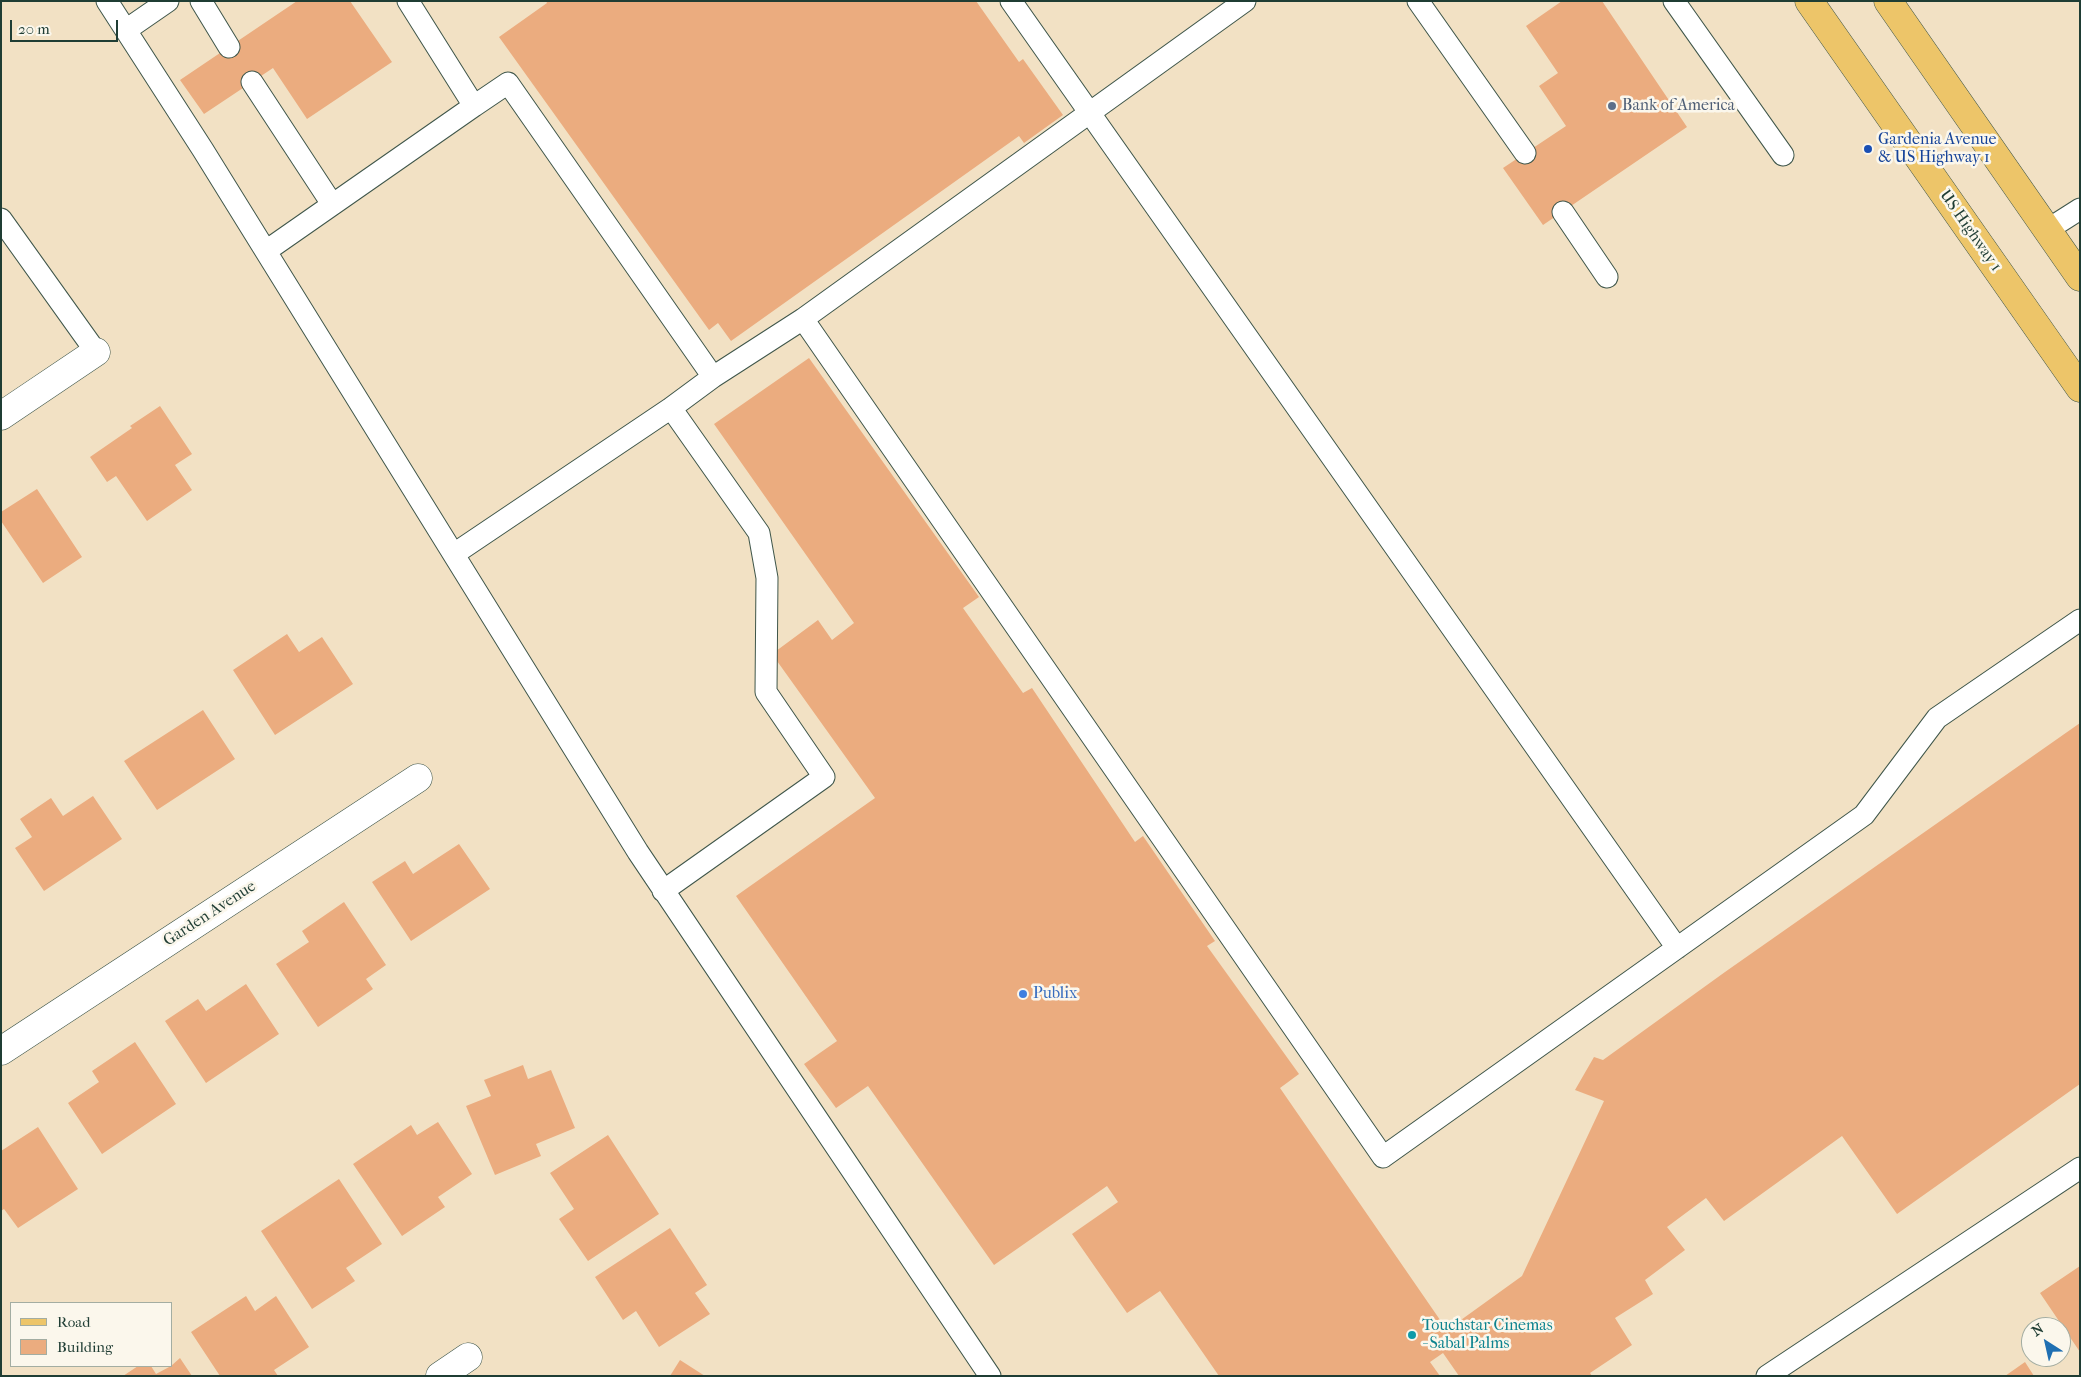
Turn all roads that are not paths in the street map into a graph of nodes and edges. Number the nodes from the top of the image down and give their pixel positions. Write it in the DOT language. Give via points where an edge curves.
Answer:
graph roads {
  1 [pos="107,1"];
  2 [pos="168,1"];
  3 [pos="201,1"];
  4 [pos="408,1"];
  5 [pos="1011,1"];
  6 [pos="1246,1"];
  7 [pos="1418,1"];
  8 [pos="1674,1"];
  9 [pos="1809,1"];
  10 [pos="1888,1"];
  11 [pos="126,30"];
  12 [pos="229,47"];
  13 [pos="252,82"];
  14 [pos="474,106"];
  15 [pos="1090,113"];
  16 [pos="1525,153"];
  17 [pos="1783,155"];
  18 [pos="332,204"];
  19 [pos="2080,209"];
  20 [pos="1563,212"];
  21 [pos="1,219"];
  22 [pos="2047,230"];
  23 [pos="266,251"];
  24 [pos="2080,276"];
  25 [pos="1607,277"];
  26 [pos="802,319"];
  27 [pos="96,352"];
  28 [pos="713,377"];
  29 [pos="2080,388"];
  30 [pos="671,408"];
  31 [pos="1,416"];
  32 [pos="454,554"];
  33 [pos="2080,620"];
  34 [pos="418,778"];
  35 [pos="663,891"];
  36 [pos="1677,948"];
  37 [pos="1,1051"];
  38 [pos="2080,1168"];
  39 [pos="468,1357"];
  40 [pos="440,1376"];
  41 [pos="990,1376"];
  42 [pos="1767,1376"];
  1 -- 11 [label="lane"];
  2 -- 11 [label="lane"];
  3 -- 12 [label="lane"];
  4 -- 14 [label="lane"];
  5 -- 15 [label="lane"];
  6 -- 15 [label="lane"];
  7 -- 16 [label="lane"];
  8 -- 17 [label="lane"];
  9 -- 29 [label="main road, US Highway 1"];
  10 -- 22 [label="main road"];
  11 -- 23 [label="lane"];
  13 -- 18 [label="lane"];
  14 -- 18 [label="lane"];
  14 -- 28 [label="lane" via="508,84"];
  15 -- 26 [label="lane"];
  15 -- 36 [label="lane"];
  18 -- 23 [label="lane"];
  19 -- 22 [label="lane"];
  20 -- 25 [label="lane"];
  21 -- 27 [label="lane"];
  22 -- 24 [label="main road"];
  23 -- 32 [label="lane"];
  26 -- 28 [label="lane"];
  26 -- 36 [label="lane" via="1383,1157"];
  27 -- 31 [label="street"];
  28 -- 30 [label="lane"];
  30 -- 32 [label="lane"];
  30 -- 35 [label="lane" via="759,533 767,578 766,692 824,778"];
  32 -- 35 [label="lane"];
  33 -- 36 [label="lane" via="1937,718 1864,815"];
  34 -- 37 [label="street, Garden Avenue"];
  35 -- 41 [label="lane"];
  38 -- 42 [label="lane"];
  39 -- 40 [label="street"];
}
